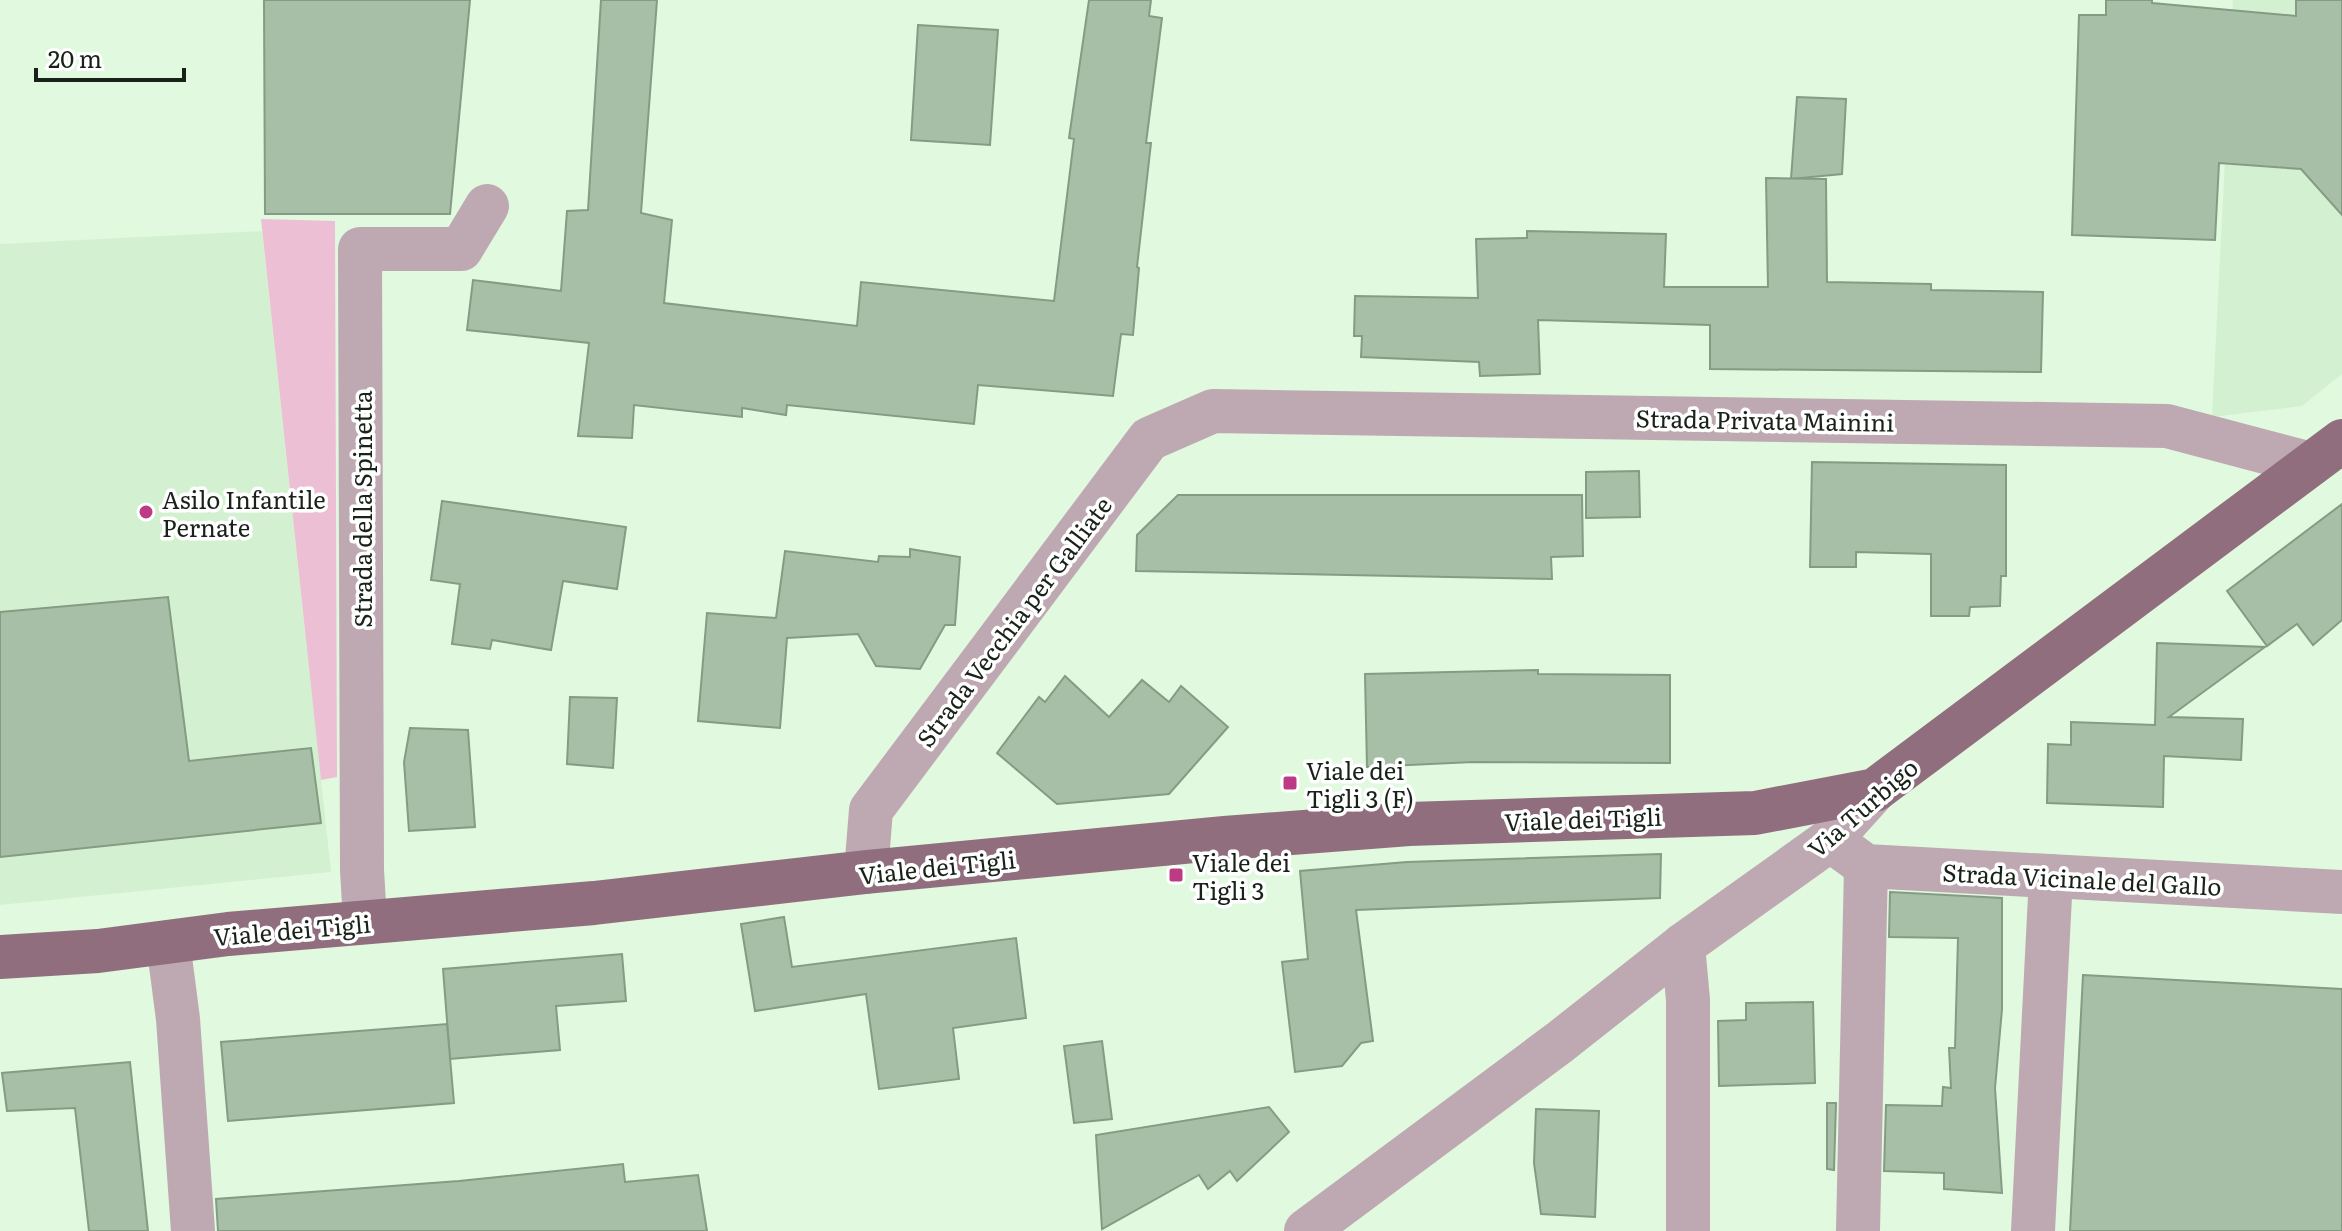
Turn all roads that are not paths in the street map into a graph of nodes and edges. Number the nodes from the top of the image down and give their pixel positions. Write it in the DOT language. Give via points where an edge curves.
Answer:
graph roads {
  1 [pos="487,206"];
  2 [pos="1213,411"];
  3 [pos="2326,452"];
  4 [pos="1875,790"];
  5 [pos="1830,840"];
  6 [pos="1866,866"];
  7 [pos="866,872"];
  8 [pos="2051,876"];
  9 [pos="2342,892"];
  10 [pos="365,921"];
  11 [pos="168,942"];
  12 [pos="1683,945"];
  13 [pos="0,957"];
  14 [pos="193,1231"];
  15 [pos="1306,1231"];
  16 [pos="1688,1231"];
  17 [pos="1858,1231"];
  18 [pos="2033,1231"];
  1 -- 10 [label="street, Strada della Spinetta" via="461,249 360,249"];
  2 -- 3 [label="street, Strada Privata Mainini" via="2167,426"];
  2 -- 7 [label="street, Strada Vecchia per Galliate" via="1149,439 871,810"];
  3 -- 4 [label="main road, Via Turbigo"];
  4 -- 5 [label="street, Via Turbigo"];
  4 -- 7 [label="main road, Viale dei Tigli" via="1755,813 1393,825"];
  5 -- 6 [label="street"];
  5 -- 12 [label="street, Via Turbigo"];
  6 -- 8 [label="street, Strada Vicinale del Gallo"];
  6 -- 17 [label="street"];
  7 -- 10 [label="main road, Viale dei Tigli" via="594,903"];
  8 -- 9 [label="street, Strada Vicinale del Gallo"];
  8 -- 18 [label="street"];
  10 -- 11 [label="main road, Viale dei Tigli"];
  11 -- 13 [label="main road, Viale dei Tigli"];
  11 -- 14 [label="street"];
  12 -- 15 [label="street, Via Turbigo"];
  12 -- 16 [label="street" via="1688,1000"];
}
